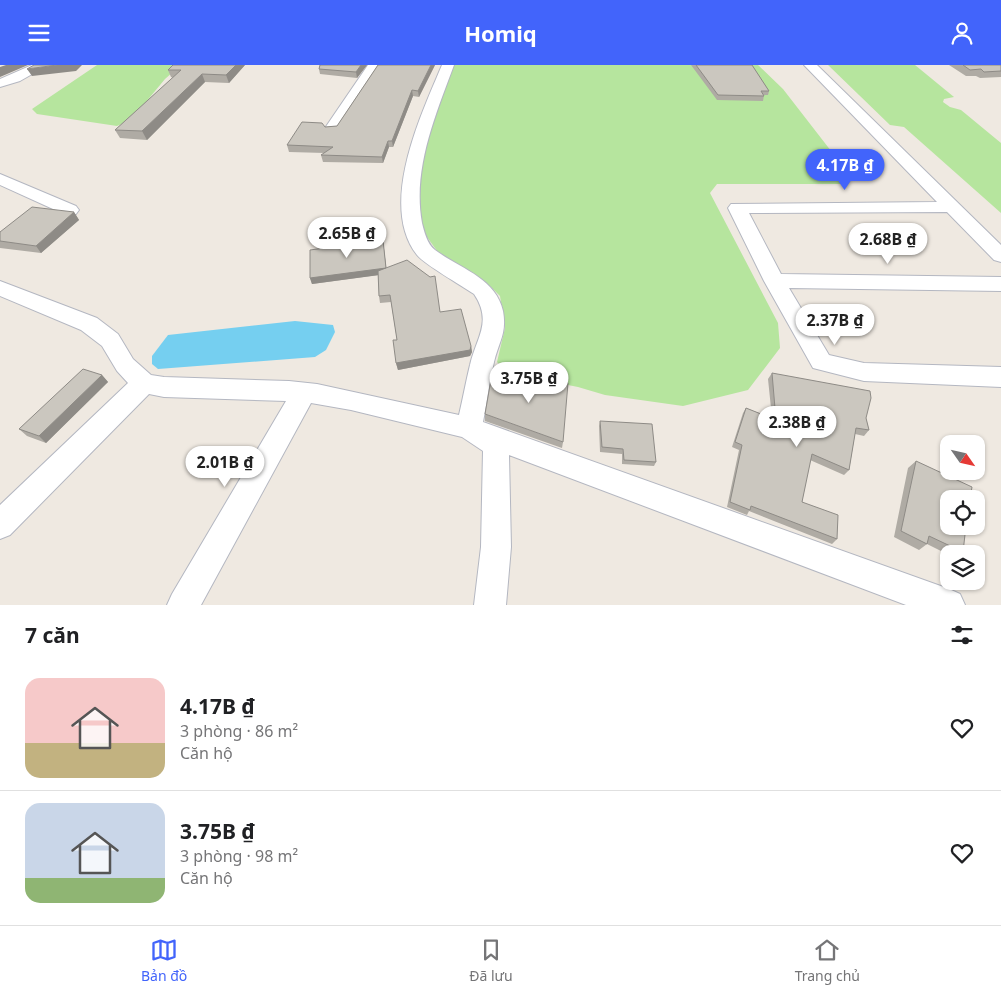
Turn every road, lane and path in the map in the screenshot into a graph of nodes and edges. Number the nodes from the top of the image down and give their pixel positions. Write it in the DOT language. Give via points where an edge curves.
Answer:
graph roads {
  1 [pos="42,65"];
  2 [pos="374,65"];
  3 [pos="448,65"];
  4 [pos="810,65"];
  5 [pos="0,83"];
  6 [pos="332,128"];
  7 [pos="0,179"];
  8 [pos="953,207"];
  9 [pos="70,210"];
  10 [pos="1001,256"];
  11 [pos="774,281"];
  12 [pos="1001,284"];
  13 [pos="0,288"];
  14 [pos="1001,377"];
  15 [pos="144,383"];
  16 [pos="304,393"];
  17 [pos="470,428"];
  18 [pos="0,525"];
  19 [pos="183,605"];
  20 [pos="490,605"];
  21 [pos="949,605"];
  1 -- 5 [label="street"];
  2 -- 6 [label="street"];
  3 -- 17 [label="street" via="422,132 413,177 412,227 425,252 481,289 489,300 494,330 482,362"];
  4 -- 8 [label="street"];
  7 -- 9 [label="street"];
  8 -- 10 [label="street"];
  8 -- 11 [label="street" via="738,208"];
  11 -- 12 [label="street"];
  11 -- 14 [label="street" via="821,362 864,372"];
  13 -- 15 [label="street" via="89,324 110,341 125,365"];
  15 -- 16 [label="street" via="164,387"];
  15 -- 18 [label="street"];
  16 -- 17 [label="street" via="351,400"];
  16 -- 19 [label="street"];
  17 -- 20 [label="street" via="496,445 496,547"];
  17 -- 21 [label="street"];
}
